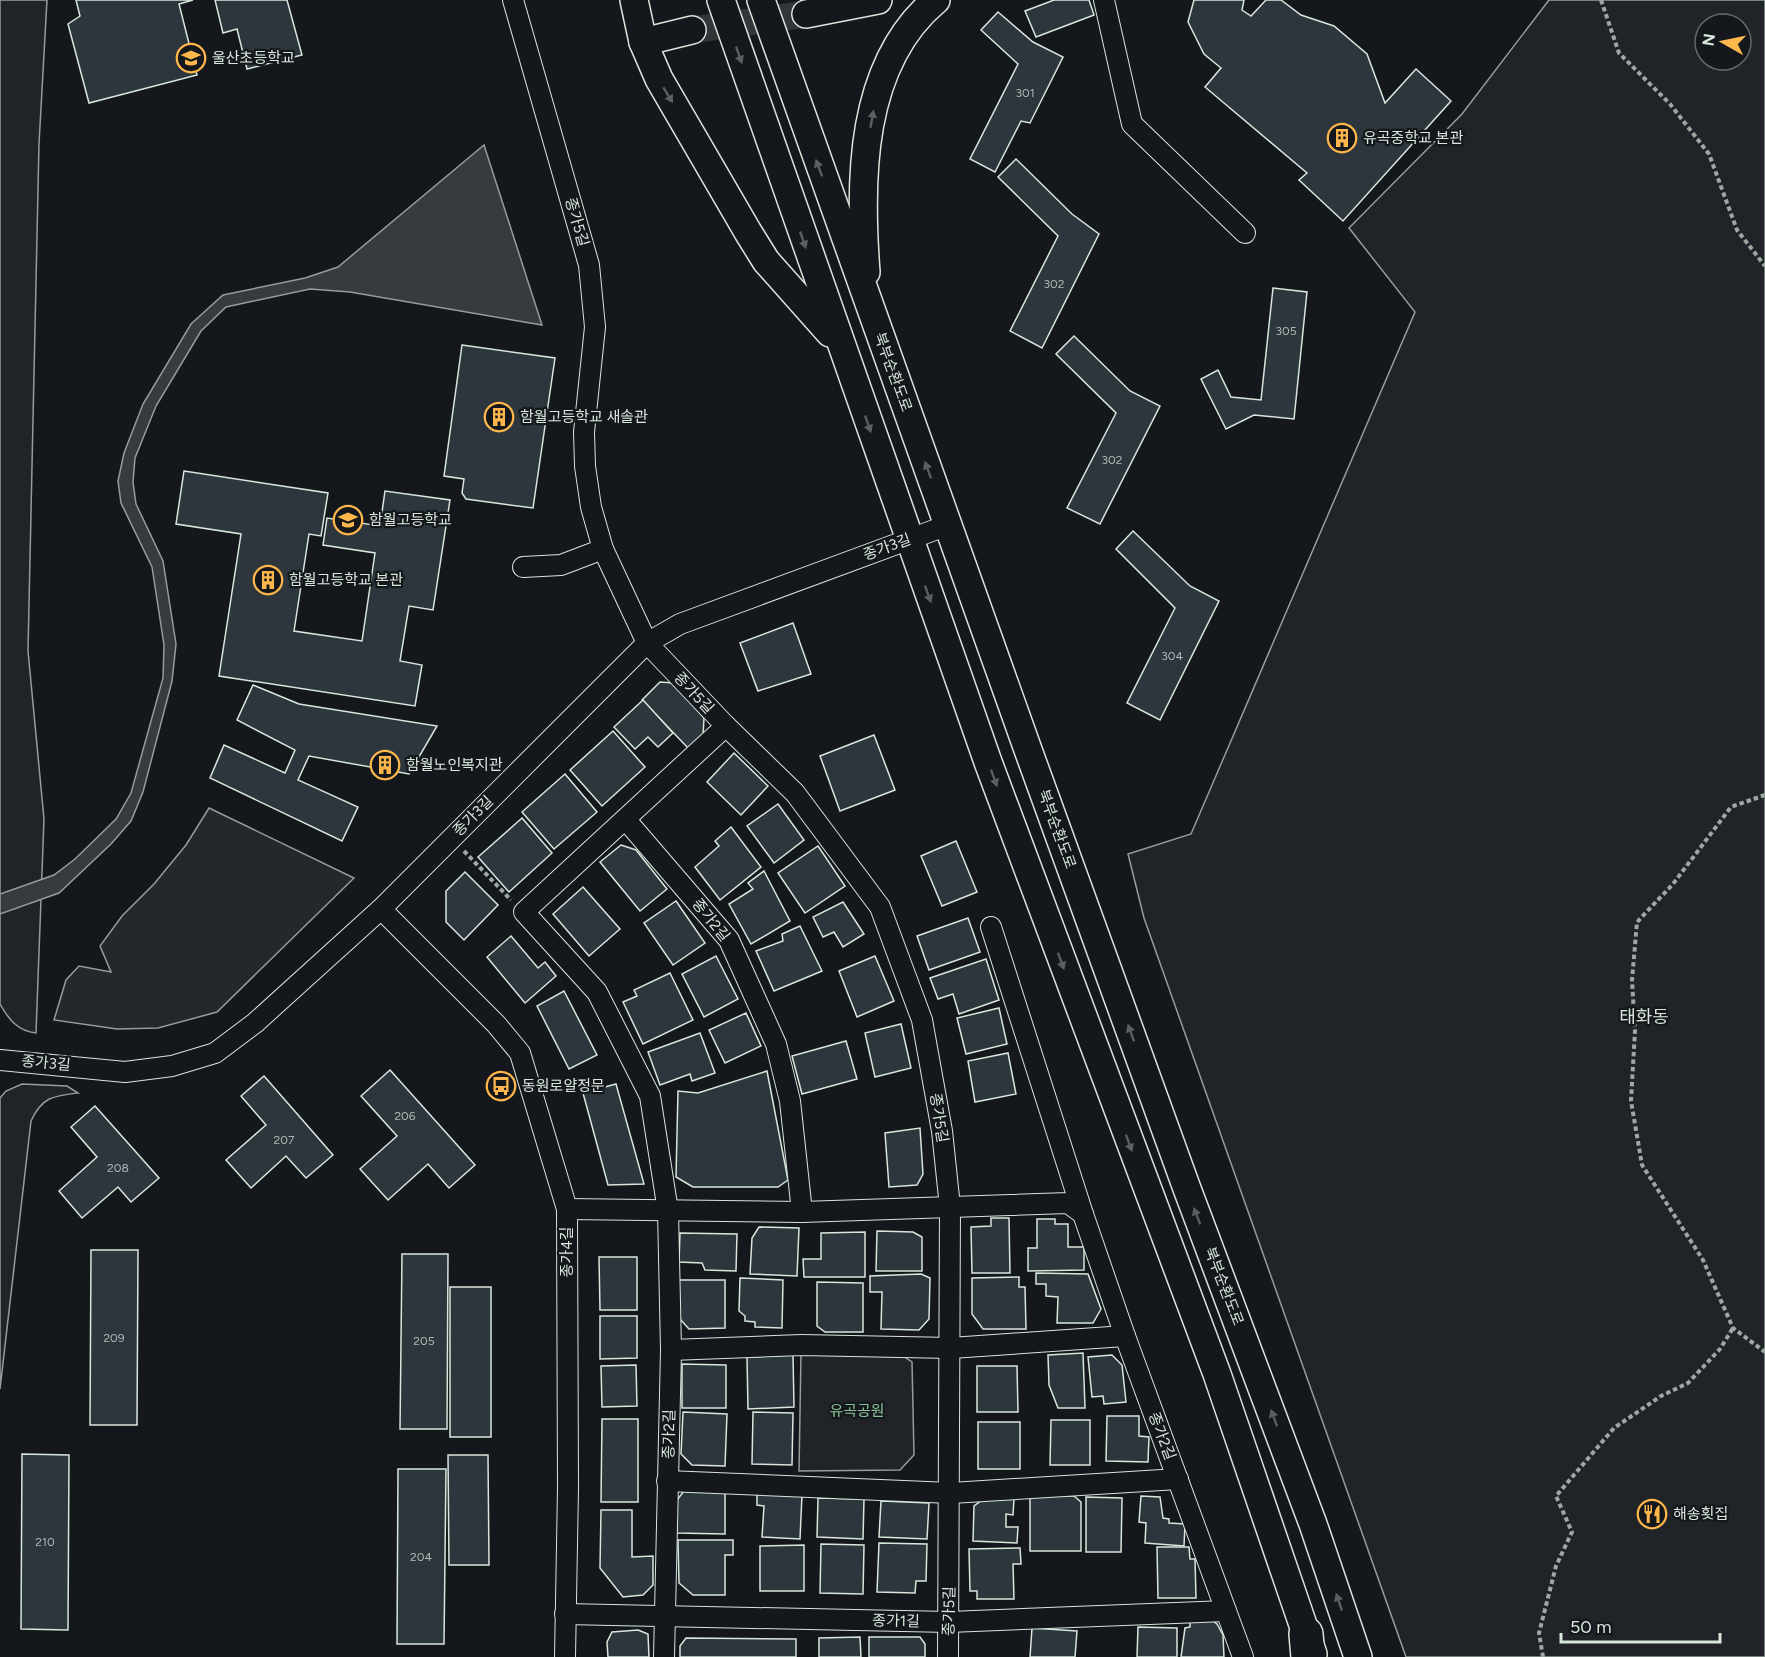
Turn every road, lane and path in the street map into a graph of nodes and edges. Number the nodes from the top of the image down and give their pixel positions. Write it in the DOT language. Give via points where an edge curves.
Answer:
graph roads {
  1 [pos="513,0"];
  2 [pos="634,0"];
  3 [pos="721,0"];
  4 [pos="761,0"];
  5 [pos="878,0"];
  6 [pos="936,0"];
  7 [pos="1104,0"];
  8 [pos="1601,0"];
  9 [pos="806,14"];
  10 [pos="692,30"];
  11 [pos="643,42"];
  12 [pos="1245,233"];
  13 [pos="1765,266"];
  14 [pos="868,303"];
  15 [pos="840,345"];
  16 [pos="948,525"];
  17 [pos="909,539"];
  18 [pos="603,549"];
  19 [pos="523,567"];
  20 [pos="647,643"];
  21 [pos="726,726"];
  22 [pos="1765,795"];
  23 [pos="626,820"];
  24 [pos="451,838"];
  25 [pos="381,909"];
  26 [pos="524,912"];
  27 [pos="991,927"];
  28 [pos="0,1060"];
  29 [pos="951,1208"];
  30 [pos="567,1209"];
  31 [pos="668,1211"];
  32 [pos="802,1212"];
  33 [pos="1083,1214"];
  34 [pos="1733,1328"];
  35 [pos="1125,1336"];
  36 [pos="951,1348"];
  37 [pos="671,1350"];
  38 [pos="1765,1352"];
  39 [pos="1178,1479"];
  40 [pos="667,1481"];
  41 [pos="951,1493"];
  42 [pos="1226,1611"];
  43 [pos="565,1614"];
  44 [pos="665,1617"];
  45 [pos="949,1622"];
  46 [pos="1309,1650"];
  47 [pos="565,1657"];
  48 [pos="664,1657"];
  49 [pos="948,1657"];
  50 [pos="1243,1657"];
  51 [pos="1358,1657"];
  52 [pos="1543,1657"];
  1 -- 18 [label="street, 종가5길" via="589,265 595,327 584,432 585,466"];
  2 -- 11 [label="main road"];
  3 -- 15 [label="main road, one-way"];
  14 -- 4 [label="main road, 북부순환도로, one-way"];
  5 -- 9 [label="main road"];
  14 -- 6 [label="main road, one-way" via="865,180 875,99 897,45"];
  7 -- 12 [label="street" via="1132,124"];
  8 -- 13 [label="path" via="1619,53 1670,104 1709,154 1737,230"];
  10 -- 11 [label="main road"];
  11 -- 15 [label="main road, one-way" via="659,79 766,261"];
  16 -- 14 [label="main road, 북부순환도로, one-way"];
  15 -- 17 [label="main road, one-way"];
  16 -- 17 [label="street, 종가3길"];
  51 -- 16 [label="main road, 북부순환도로, one-way"];
  17 -- 20 [label="street, 종가3길" via="680,624"];
  17 -- 46 [label="main road, one-way" via="992,773 1217,1374"];
  18 -- 19 [label="street" via="561,565"];
  18 -- 20 [label="street, 종가5길"];
  20 -- 21 [label="street, 종가5길"];
  20 -- 24 [label="street, 종가3길"];
  21 -- 23 [label="street"];
  21 -- 29 [label="street, 종가5길" via="795,793 880,908 922,1020"];
  22 -- 34 [label="path" via="1731,807 1673,884 1637,922 1632,980 1635,1030 1631,1101 1642,1165 1702,1260"];
  23 -- 26 [label="street"];
  23 -- 32 [label="street, 종가2길" via="729,940 776,1044 790,1101"];
  24 -- 25 [label="street, 종가3길"];
  24 -- 26 [label="path"];
  25 -- 28 [label="street, 종가3길" via="255,1023 215,1053 172,1066 125,1072"];
  25 -- 30 [label="street, 종가4길" via="520,1053"];
  26 -- 31 [label="street, 종가2길" via="597,992 650,1096"];
  27 -- 33 [label="street, 종가2길"];
  29 -- 32 [label="street"];
  29 -- 33 [label="street" via="1068,1203"];
  29 -- 36 [label="street, 종가5길"];
  30 -- 31 [label="street"];
  30 -- 43 [label="street, 종가4길"];
  31 -- 32 [label="street"];
  31 -- 37 [label="street, 종가2길"];
  33 -- 35 [label="street, 종가2길"];
  34 -- 38 [label="path"];
  34 -- 52 [label="path" via="1720,1349 1688,1383 1614,1428 1556,1496 1572,1532 1556,1566 1539,1633"];
  35 -- 36 [label="street"];
  35 -- 39 [label="street, 종가2길"];
  36 -- 37 [label="street" via="801,1345"];
  36 -- 41 [label="street, 종가5길"];
  37 -- 40 [label="street, 종가2길"];
  39 -- 41 [label="street"];
  39 -- 42 [label="street, 종가2길"];
  40 -- 41 [label="street"];
  40 -- 44 [label="street, 종가2길"];
  41 -- 45 [label="street, 종가5길"];
  42 -- 45 [label="street, 종가1길"];
  42 -- 50 [label="street, 종가2길"];
  43 -- 44 [label="street, 종가1길"];
  43 -- 47 [label="street, 종가4길"];
  44 -- 45 [label="street, 종가1길"];
  44 -- 48 [label="street, 종가2길"];
  45 -- 49 [label="street, 종가5길"];
}
